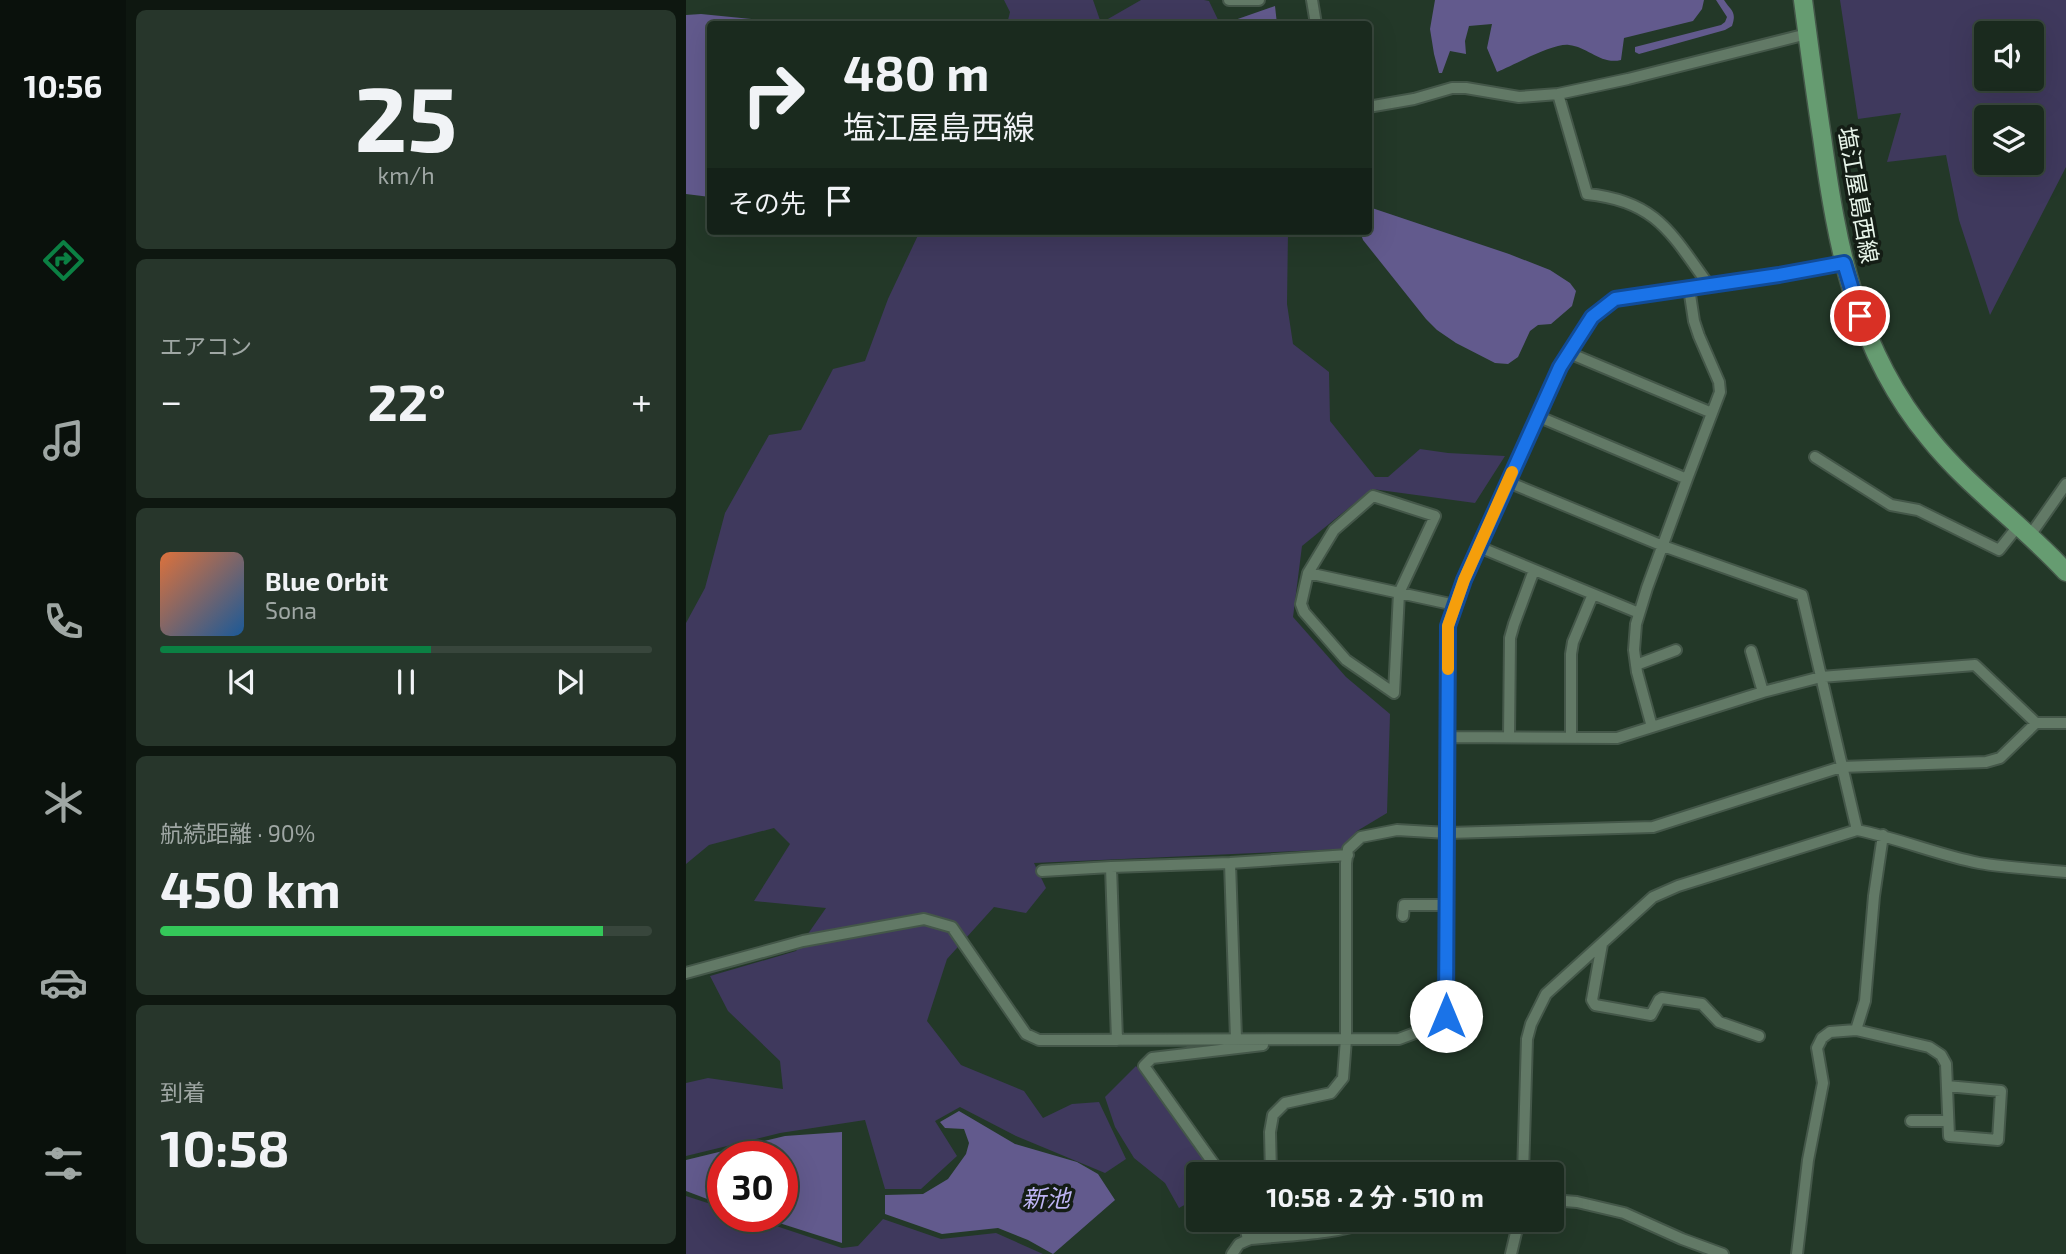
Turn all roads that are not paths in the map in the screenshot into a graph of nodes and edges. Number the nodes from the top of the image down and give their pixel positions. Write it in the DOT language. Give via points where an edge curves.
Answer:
graph roads {
  1 [pos="1229,0"];
  2 [pos="1259,0"];
  3 [pos="1312,0"];
  4 [pos="1802,0"];
  5 [pos="1316,21"];
  6 [pos="1807,34"];
  7 [pos="1558,94"];
  8 [pos="1372,106"];
  9 [pos="1844,263"];
  10 [pos="1708,284"];
  11 [pos="1689,288"];
  12 [pos="1569,352"];
  13 [pos="1712,413"];
  14 [pos="1538,416"];
  15 [pos="1815,457"];
  16 [pos="1687,479"];
  17 [pos="1508,482"];
  18 [pos="2066,484"];
  19 [pos="2024,532"];
  20 [pos="1663,546"];
  21 [pos="1479,547"];
  22 [pos="1534,570"];
  23 [pos="2066,572"];
  24 [pos="1308,573"];
  25 [pos="1399,593"];
  26 [pos="1593,594"];
  27 [pos="1455,605"];
  28 [pos="1639,613"];
  29 [pos="1676,650"];
  30 [pos="1751,651"];
  31 [pos="1636,666"];
  32 [pos="1821,677"];
  33 [pos="1763,692"];
  34 [pos="2036,723"];
  35 [pos="2066,723"];
  36 [pos="1652,727"];
  37 [pos="1448,737"];
  38 [pos="1508,737"];
  39 [pos="1572,737"];
  40 [pos="1841,767"];
  41 [pos="1857,830"];
  42 [pos="1448,833"];
  43 [pos="1883,835"];
  44 [pos="1348,855"];
  45 [pos="1230,863"];
  46 [pos="1111,867"];
  47 [pos="1042,871"];
  48 [pos="2066,872"];
  49 [pos="1447,905"];
  50 [pos="1403,916"];
  51 [pos="1602,944"];
  52 [pos="686,973"];
  53 [pos="1856,1030"];
  54 [pos="1759,1036"];
  55 [pos="1315,1038"];
  56 [pos="1236,1039"];
  57 [pos="1346,1039"];
  58 [pos="1117,1040"];
  59 [pos="1947,1086"];
  60 [pos="1911,1121"];
  61 [pos="1948,1121"];
  62 [pos="1212,1162"];
  63 [pos="1271,1162"];
  64 [pos="1523,1162"];
  65 [pos="1564,1201"];
  66 [pos="1246,1232"];
  67 [pos="1276,1232"];
  68 [pos="1324,1232"];
  69 [pos="1516,1232"];
  70 [pos="1276,1236"];
  71 [pos="1248,1240"];
  72 [pos="1232,1254"];
  73 [pos="1511,1254"];
  74 [pos="1723,1254"];
  75 [pos="1797,1254"];
  1 -- 2 [label="street"];
  3 -- 5 [label="street"];
  4 -- 6 [label="main road, 塩江屋島西線"];
  6 -- 7 [label="street"];
  6 -- 9 [label="main road, 塩江屋島西線"];
  7 -- 8 [label="street" via="1519,97 1452,88"];
  7 -- 10 [label="street" via="1587,194 1624,201 1662,222"];
  9 -- 10 [label="street"];
  9 -- 19 [label="main road, 塩江屋島西線" via="1874,352 1898,396 1942,453"];
  10 -- 11 [label="street"];
  11 -- 12 [label="street" via="1615,299 1592,317"];
  11 -- 13 [label="street" via="1697,329 1719,382"];
  12 -- 13 [label="street"];
  12 -- 14 [label="street"];
  13 -- 16 [label="street"];
  14 -- 16 [label="street"];
  14 -- 17 [label="street"];
  15 -- 19 [label="street" via="1891,505 1918,510 1999,550"];
  16 -- 20 [label="street"];
  17 -- 20 [label="street"];
  17 -- 21 [label="street"];
  18 -- 19 [label="street"];
  19 -- 23 [label="main road, 塩江屋島西線"];
  20 -- 28 [label="street"];
  20 -- 32 [label="street" via="1802,595"];
  21 -- 22 [label="street"];
  21 -- 27 [label="street"];
  22 -- 26 [label="street"];
  22 -- 38 [label="street" via="1510,638"];
  24 -- 25 [label="street"];
  24 -- 25 [label="street" via="1334,530 1373,496 1436,516"];
  24 -- 25 [label="street" via="1301,604 1304,612 1346,660 1394,693"];
  25 -- 27 [label="street"];
  26 -- 28 [label="street"];
  26 -- 39 [label="street" via="1571,654"];
  27 -- 37 [label="street" via="1448,626"];
  28 -- 31 [label="street"];
  29 -- 31 [label="street"];
  30 -- 33 [label="street"];
  31 -- 36 [label="street"];
  32 -- 33 [label="street"];
  32 -- 34 [label="street" via="1975,665"];
  32 -- 40 [label="street"];
  33 -- 36 [label="street"];
  34 -- 35 [label="street"];
  34 -- 40 [label="street" via="2000,758 1986,762"];
  36 -- 39 [label="street" via="1617,738"];
  37 -- 38 [label="street"];
  37 -- 42 [label="street"];
  38 -- 39 [label="street"];
  40 -- 41 [label="street"];
  40 -- 42 [label="street" via="1653,827"];
  41 -- 43 [label="street"];
  41 -- 51 [label="street" via="1653,897"];
  42 -- 44 [label="street" via="1397,830 1361,837"];
  42 -- 49 [label="street"];
  43 -- 48 [label="street" via="1976,863"];
  43 -- 53 [label="street" via="1865,1001"];
  44 -- 45 [label="street"];
  44 -- 57 [label="street"];
  45 -- 46 [label="street"];
  45 -- 56 [label="street"];
  46 -- 47 [label="street"];
  46 -- 58 [label="street"];
  49 -- 50 [label="street" via="1404,905"];
  49 -- 57 [label="street" via="1446,1016 1439,1024 1399,1039"];
  51 -- 54 [label="street" via="1592,1000 1595,1005 1651,1014 1662,998 1702,1004 1719,1022"];
  51 -- 64 [label="street" via="1546,995 1531,1024"];
  52 -- 58 [label="street" via="803,941 924,919 952,927 1033,1039"];
  53 -- 59 [label="street" via="1929,1047 1946,1064"];
  53 -- 75 [label="street" via="1830,1032 1817,1048 1823,1083"];
  55 -- 56 [label="street"];
  55 -- 57 [label="street"];
  55 -- 62 [label="street" via="1152,1058 1143,1066"];
  56 -- 58 [label="street"];
  57 -- 63 [label="street" via="1343,1078 1331,1093 1285,1103 1273,1115"];
  59 -- 61 [label="street"];
  59 -- 61 [label="street" via="2001,1091 1998,1140 1949,1136"];
  60 -- 61 [label="street"];
  65 -- 74 [label="street" via="1624,1213"];
  66 -- 71 [label="street"];
  67 -- 70 [label="street"];
  68 -- 70 [label="street"];
  69 -- 73 [label="street"];
  70 -- 71 [label="street"];
  71 -- 72 [label="street"];
}
